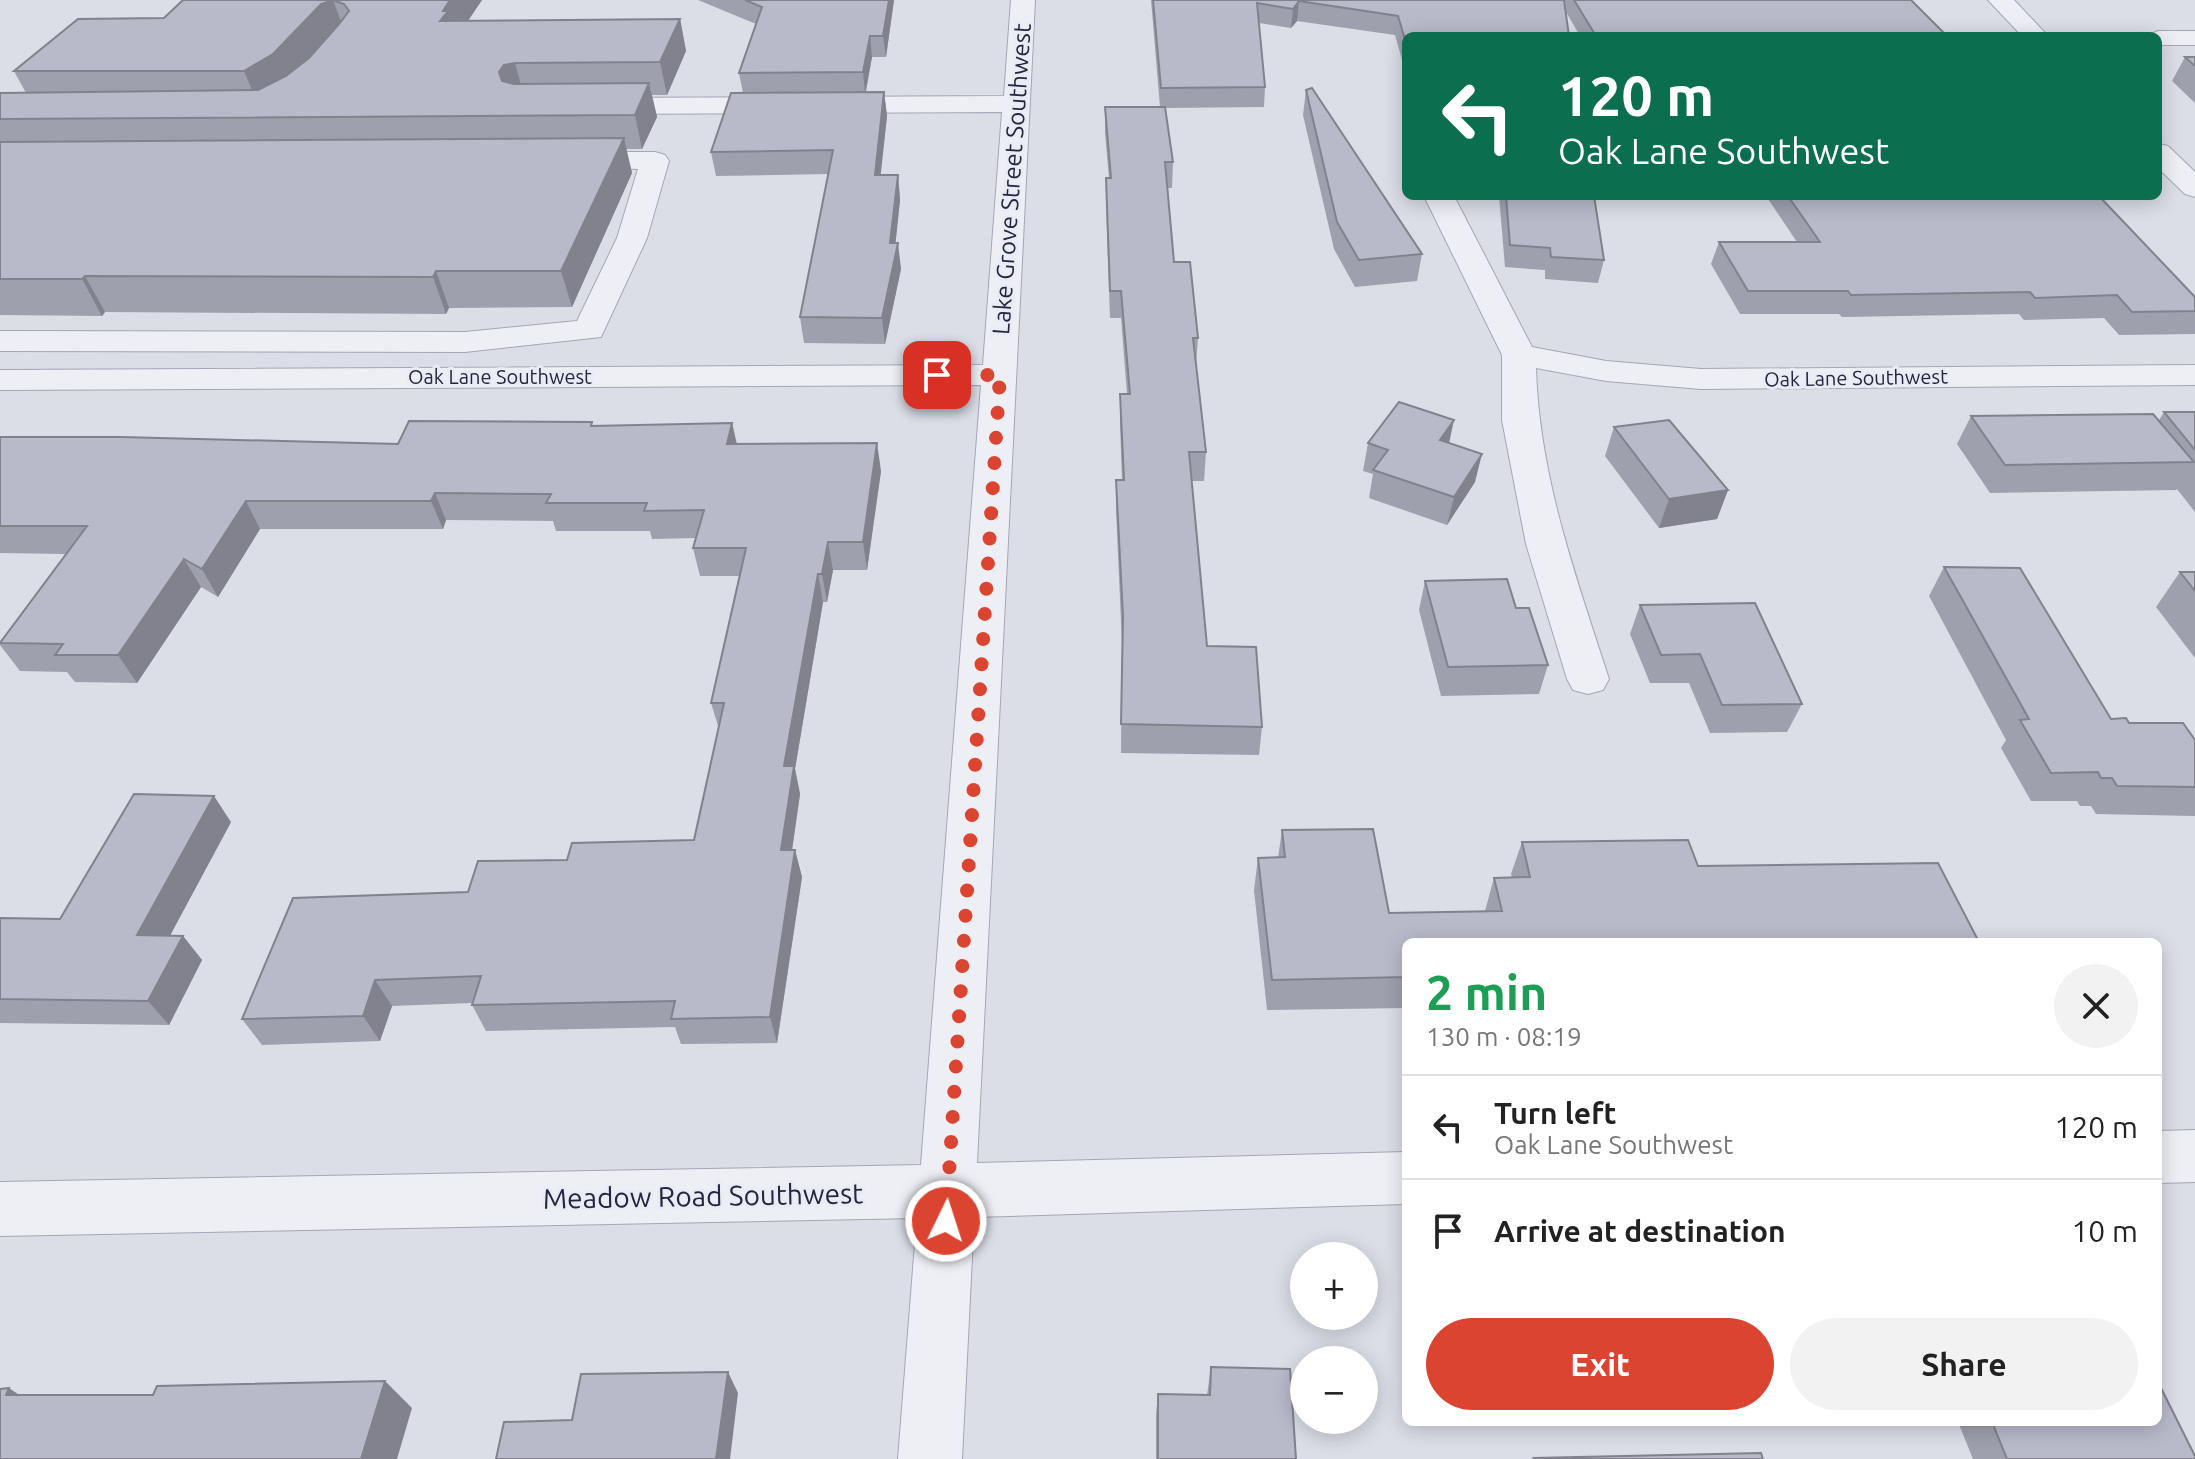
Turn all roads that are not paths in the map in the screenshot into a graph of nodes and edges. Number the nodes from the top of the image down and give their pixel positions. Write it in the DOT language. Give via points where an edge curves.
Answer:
graph roads {
  1 [pos="1023,0"];
  2 [pos="2000,0"];
  3 [pos="2032,32"];
  4 [pos="2162,38"];
  5 [pos="2195,38"];
  6 [pos="1016,104"];
  7 [pos="568,106"];
  8 [pos="2162,156"];
  9 [pos="538,161"];
  10 [pos="2195,188"];
  11 [pos="1441,200"];
  12 [pos="0,341"];
  13 [pos="1519,355"];
  14 [pos="1000,375"];
  15 [pos="2195,375"];
  16 [pos="0,380"];
  17 [pos="1588,679"];
  18 [pos="2195,1156"];
  19 [pos="2162,1157"];
  20 [pos="1402,1178"];
  21 [pos="948,1191"];
  22 [pos="0,1209"];
  23 [pos="930,1459"];
  1 -- 6 [label="street, Lake Grove Street Southwest"];
  2 -- 3 [label="street"];
  4 -- 5 [label="street"];
  6 -- 7 [label="street"];
  6 -- 14 [label="street, Lake Grove Street Southwest"];
  8 -- 10 [label="street"];
  9 -- 12 [label="street" via="655,161 632,238 589,330 465,342"];
  11 -- 13 [label="street"];
  13 -- 15 [label="street, Oak Lane Southwest" via="1606,371 1701,379"];
  13 -- 17 [label="street" via="1520,420 1545,544"];
  14 -- 16 [label="street, Oak Lane Southwest"];
  14 -- 21 [label="street, Lake Grove Street Southwest"];
  18 -- 19 [label="street"];
  20 -- 21 [label="street, Meadow Road Southwest"];
  21 -- 22 [label="street, Meadow Road Southwest"];
  21 -- 23 [label="street, Lake Grove Street Southwest"];
}
